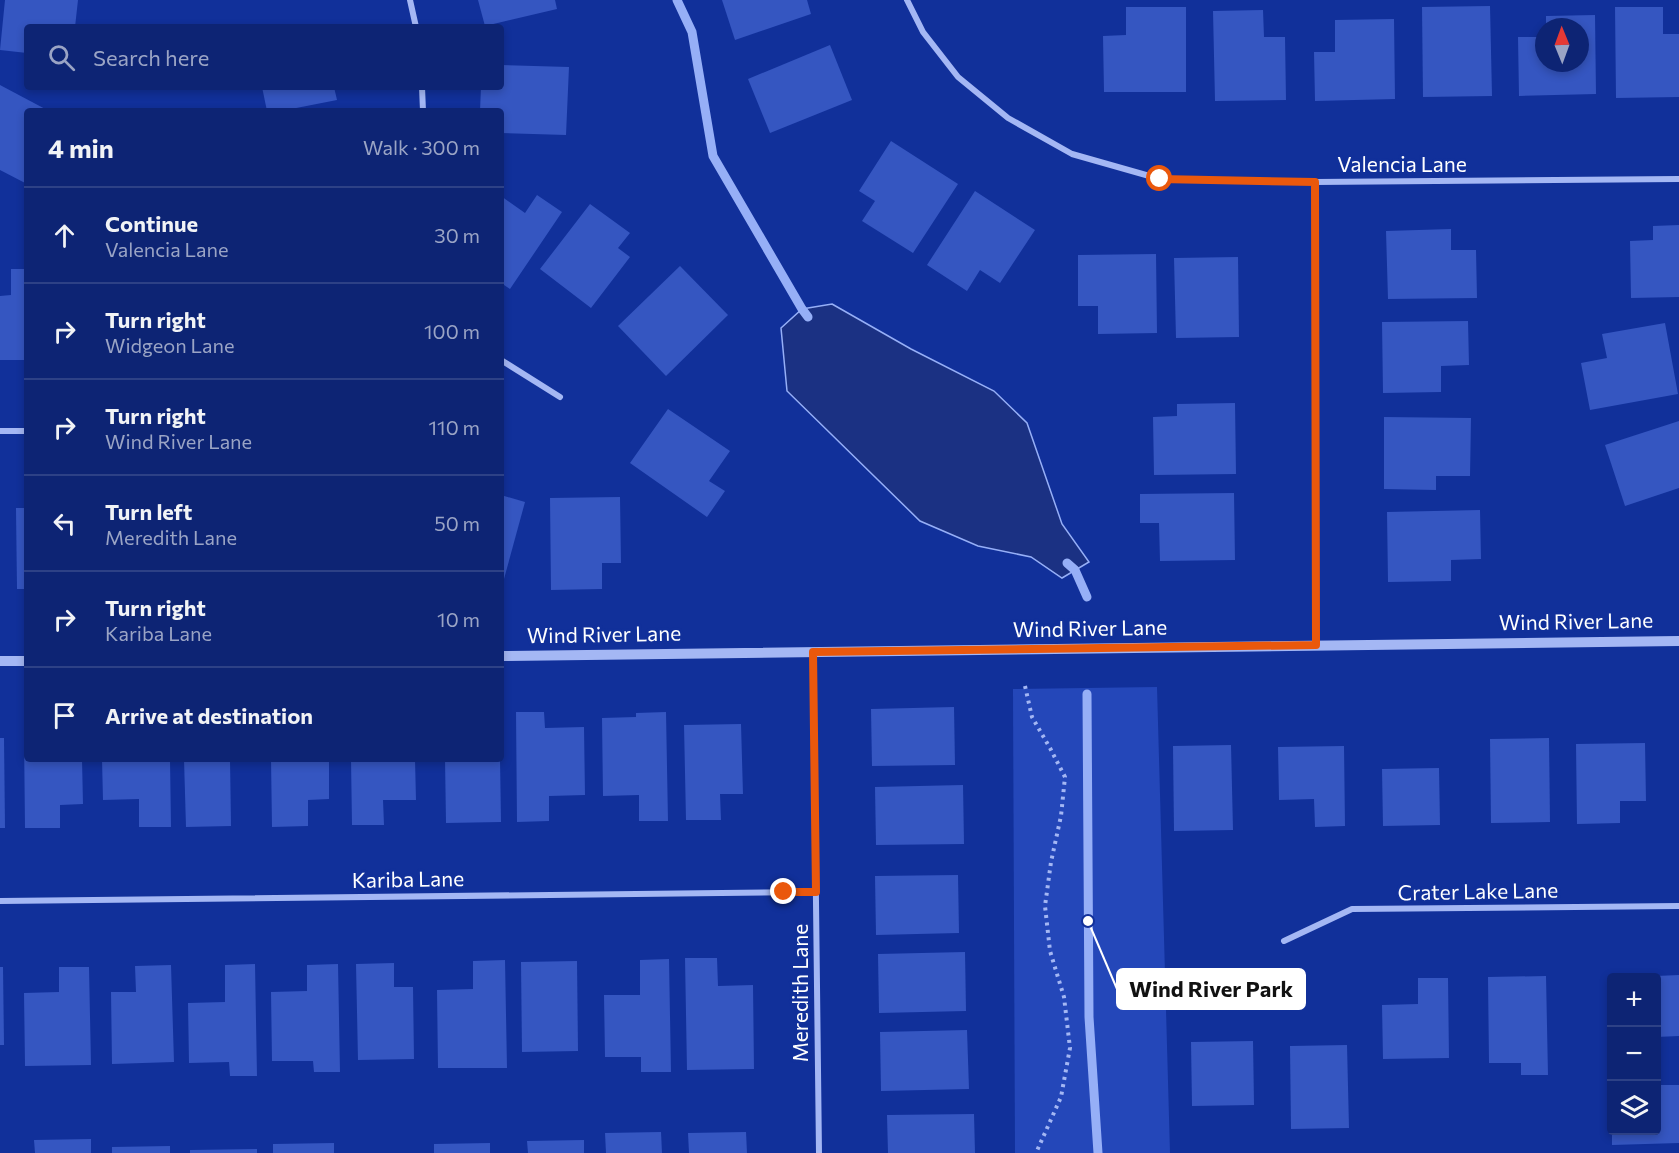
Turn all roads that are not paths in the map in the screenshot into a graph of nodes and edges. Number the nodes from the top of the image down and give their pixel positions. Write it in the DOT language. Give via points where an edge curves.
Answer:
graph roads {
  1 [pos="410,0"];
  2 [pos="907,0"];
  3 [pos="415,24"];
  4 [pos="422,90"];
  5 [pos="423,108"];
  6 [pos="1679,179"];
  7 [pos="1315,182"];
  8 [pos="504,362"];
  9 [pos="560,397"];
  10 [pos="0,431"];
  11 [pos="24,431"];
  12 [pos="1679,641"];
  13 [pos="1316,645"];
  14 [pos="813,652"];
  15 [pos="504,656"];
  16 [pos="0,661"];
  17 [pos="24,661"];
  18 [pos="816,892"];
  19 [pos="0,901"];
  20 [pos="1679,906"];
  21 [pos="1284,941"];
  22 [pos="819,1153"];
  1 -- 3 [label="street"];
  2 -- 7 [label="street, Valencia Lane" via="923,32 958,77 1008,118 1072,154 1160,179"];
  4 -- 5 [label="street"];
  6 -- 7 [label="street, Valencia Lane"];
  7 -- 13 [label="street"];
  8 -- 9 [label="street"];
  10 -- 11 [label="street"];
  12 -- 13 [label="street, Wind River Lane"];
  13 -- 14 [label="street, Wind River Lane"];
  14 -- 15 [label="street, Wind River Lane"];
  14 -- 18 [label="street, Meredith Lane"];
  16 -- 17 [label="street"];
  18 -- 19 [label="street, Kariba Lane"];
  18 -- 22 [label="street, Meredith Lane"];
  20 -- 21 [label="street, Crater Lake Lane" via="1352,909"];
}
